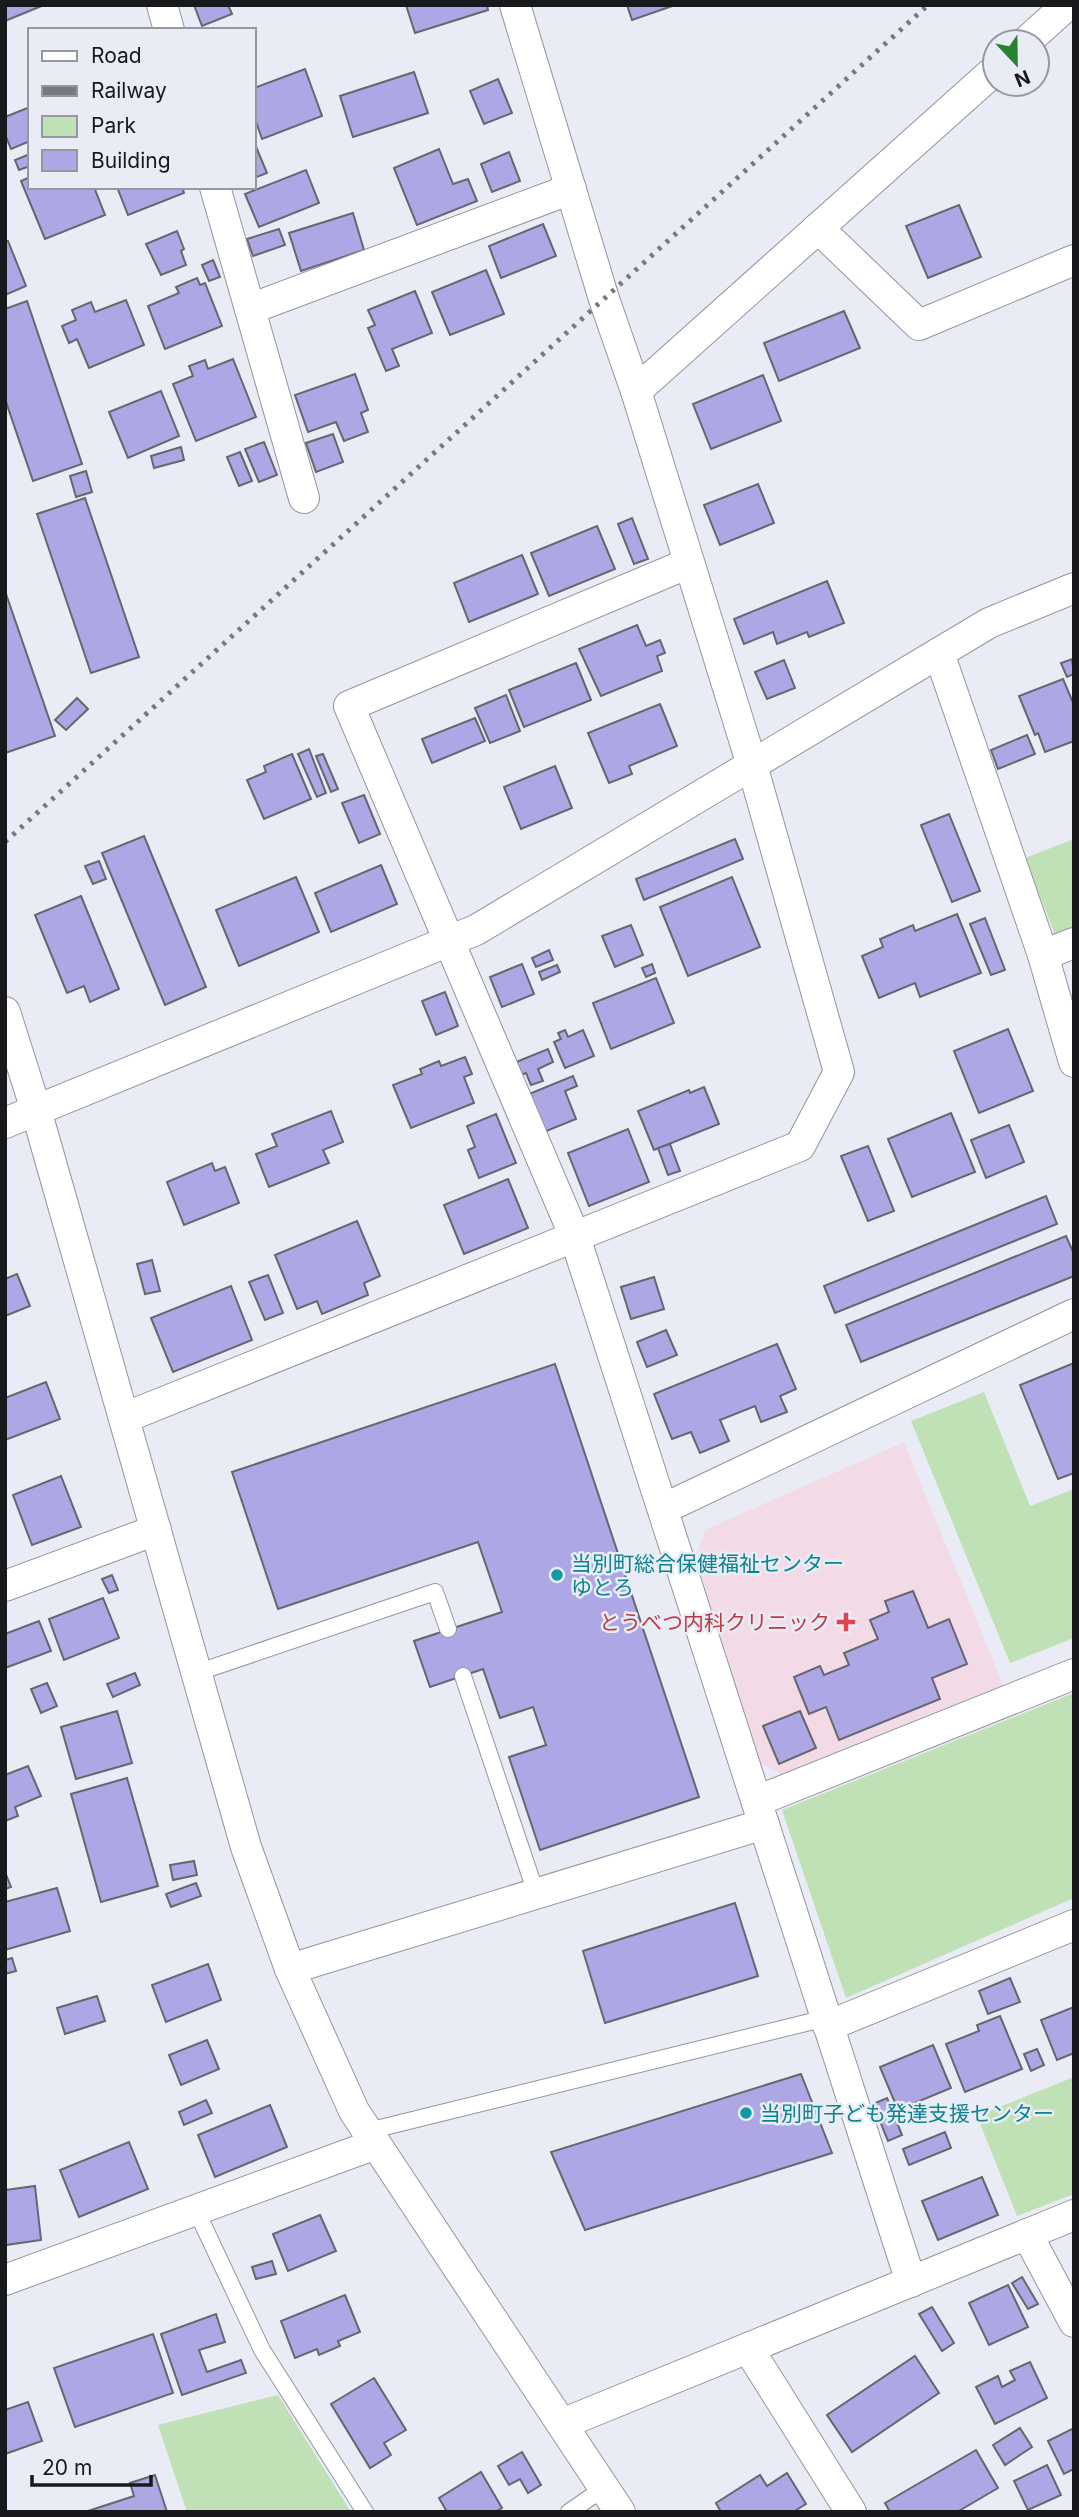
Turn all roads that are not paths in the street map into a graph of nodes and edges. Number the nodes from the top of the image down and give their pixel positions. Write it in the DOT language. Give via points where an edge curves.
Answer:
graph roads {
  1 [pos="162,5"];
  2 [pos="515,5"];
  3 [pos="1067,5"];
  4 [pos="168,28"];
  5 [pos="1042,28"];
  6 [pos="981,82"];
  7 [pos="216,189"];
  8 [pos="571,189"];
  9 [pos="818,228"];
  10 [pos="1074,260"];
  11 [pos="250,309"];
  12 [pos="636,390"];
  13 [pos="304,498"];
  14 [pos="689,563"];
  15 [pos="1074,588"];
  16 [pos="939,653"];
  17 [pos="752,765"];
  18 [pos="449,942"];
  19 [pos="1074,943"];
  20 [pos="1042,955"];
  21 [pos="5,1012"];
  22 [pos="1074,1062"];
  23 [pos="36,1110"];
  24 [pos="5,1123"];
  25 [pos="575,1237"];
  26 [pos="1074,1314"];
  27 [pos="124,1418"];
  28 [pos="663,1509"];
  29 [pos="156,1530"];
  30 [pos="5,1586"];
  31 [pos="448,1629"];
  32 [pos="196,1673"];
  33 [pos="1074,1674"];
  34 [pos="463,1676"];
  35 [pos="760,1812"];
  36 [pos="536,1893"];
  37 [pos="1074,1925"];
  38 [pos="290,1969"];
  39 [pos="827,2022"];
  40 [pos="372,2138"];
  41 [pos="196,2210"];
  42 [pos="1074,2215"];
  43 [pos="1027,2234"];
  44 [pos="5,2280"];
  45 [pos="911,2282"];
  46 [pos="1074,2322"];
  47 [pos="748,2348"];
  48 [pos="562,2424"];
  49 [pos="612,2500"];
  50 [pos="365,2512"];
  51 [pos="569,2512"];
  52 [pos="851,2512"];
  1 -- 4 [label="street"];
  2 -- 8 [label="street"];
  3 -- 5 [label="street"];
  6 -- 9 [label="street"];
  7 -- 11 [label="street"];
  8 -- 11 [label="street"];
  8 -- 12 [label="street"];
  9 -- 10 [label="street" via="919,325"];
  9 -- 12 [label="street"];
  11 -- 13 [label="street"];
  12 -- 14 [label="street"];
  14 -- 17 [label="street"];
  14 -- 18 [label="street" via="349,706"];
  15 -- 16 [label="street" via="989,623"];
  16 -- 17 [label="street"];
  16 -- 20 [label="street"];
  17 -- 18 [label="street"];
  17 -- 25 [label="street" via="839,1072 800,1146"];
  18 -- 23 [label="street"];
  18 -- 25 [label="street"];
  19 -- 20 [label="street"];
  20 -- 22 [label="street"];
  21 -- 23 [label="street"];
  23 -- 24 [label="street"];
  23 -- 27 [label="street"];
  25 -- 27 [label="street"];
  25 -- 28 [label="street"];
  26 -- 28 [label="street"];
  27 -- 29 [label="street"];
  28 -- 35 [label="street"];
  29 -- 30 [label="street"];
  29 -- 32 [label="street"];
  31 -- 32 [label="lane" via="435,1592"];
  32 -- 38 [label="street" via="246,1847"];
  33 -- 35 [label="street"];
  34 -- 36 [label="lane"];
  35 -- 36 [label="street"];
  35 -- 39 [label="street"];
  36 -- 38 [label="street"];
  37 -- 39 [label="street"];
  38 -- 40 [label="street" via="354,2111"];
  39 -- 40 [label="lane"];
  39 -- 45 [label="street"];
  40 -- 41 [label="street"];
  40 -- 48 [label="street"];
  41 -- 44 [label="street"];
  41 -- 50 [label="lane" via="262,2350"];
  42 -- 43 [label="street"];
  43 -- 45 [label="street"];
  43 -- 46 [label="street"];
  45 -- 47 [label="street"];
  47 -- 48 [label="street"];
  47 -- 52 [label="street"];
  48 -- 49 [label="street"];
  49 -- 51 [label="lane"];
}
